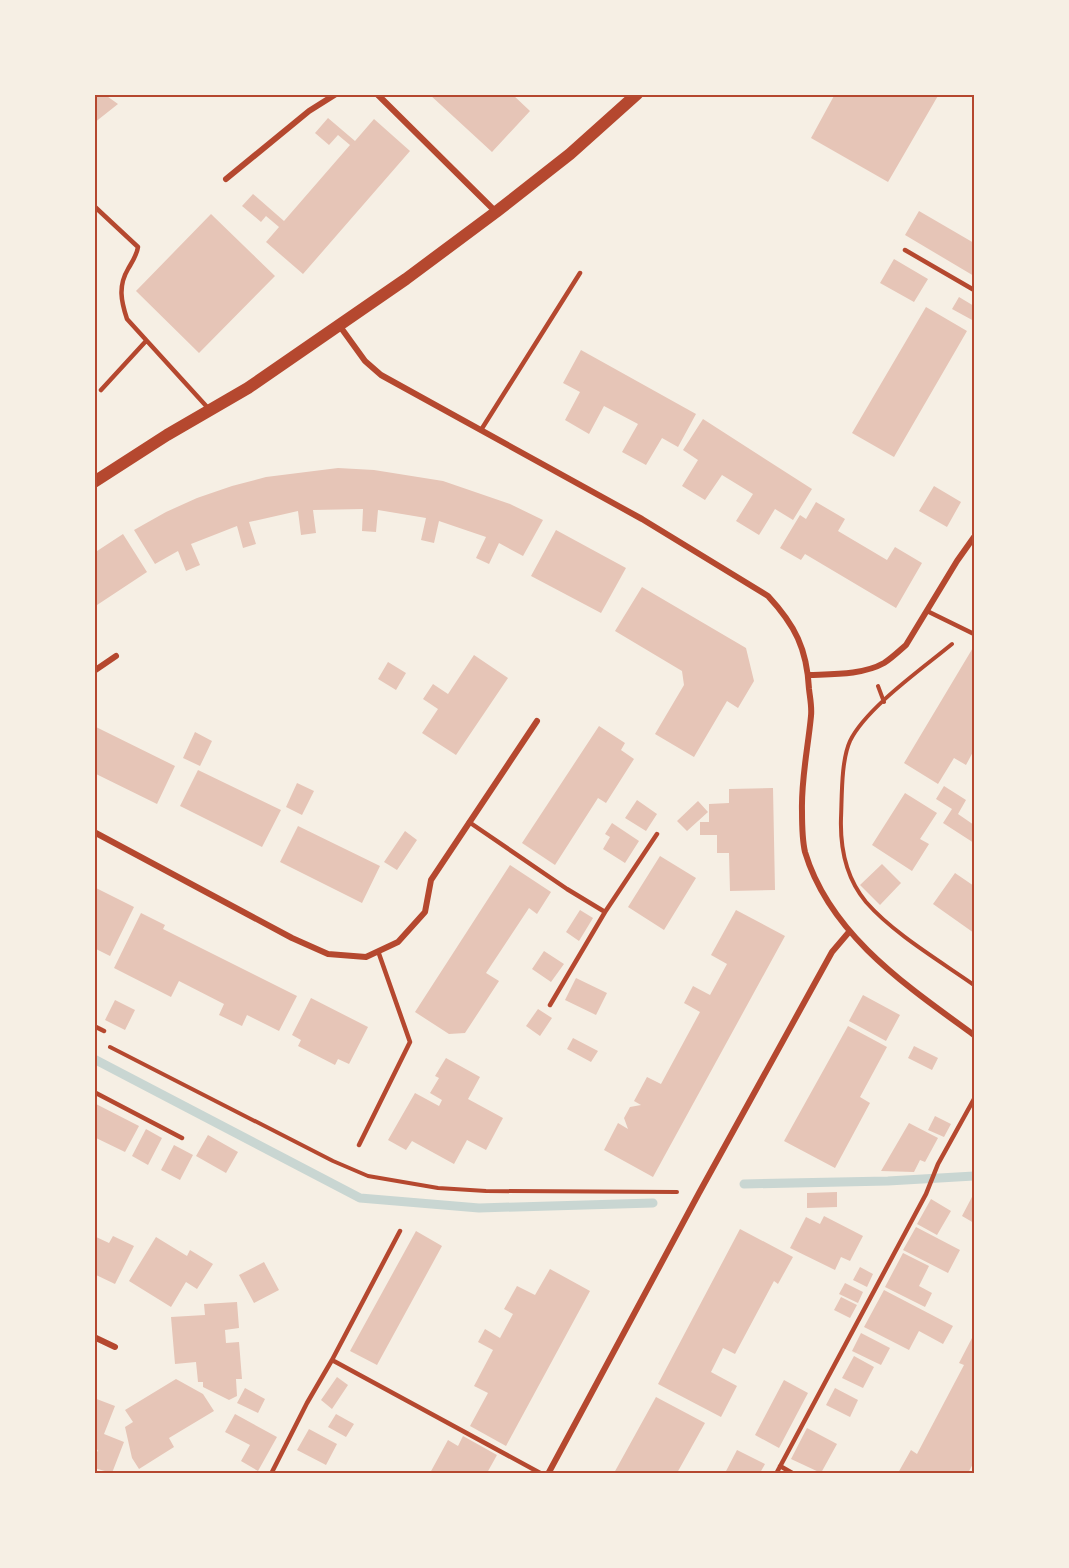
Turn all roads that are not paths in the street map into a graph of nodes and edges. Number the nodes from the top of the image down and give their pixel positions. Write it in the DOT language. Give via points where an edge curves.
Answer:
graph roads {
  1 [pos="336,94"];
  2 [pos="377,94"];
  3 [pos="637,94"];
  4 [pos="226,179"];
  5 [pos="94,206"];
  6 [pos="496,212"];
  7 [pos="905,250"];
  8 [pos="580,273"];
  9 [pos="975,291"];
  10 [pos="338,325"];
  11 [pos="146,341"];
  12 [pos="101,390"];
  13 [pos="210,410"];
  14 [pos="481,430"];
  15 [pos="94,482"];
  16 [pos="975,537"];
  17 [pos="927,611"];
  18 [pos="975,634"];
  19 [pos="116,656"];
  20 [pos="94,672"];
  21 [pos="808,675"];
  22 [pos="537,721"];
  23 [pos="469,822"];
  24 [pos="94,832"];
  25 [pos="657,834"];
  26 [pos="606,912"];
  27 [pos="849,932"];
  28 [pos="378,951"];
  29 [pos="550,1005"];
  30 [pos="94,1026"];
  31 [pos="104,1030"];
  32 [pos="975,1035"];
  33 [pos="94,1092"];
  34 [pos="975,1100"];
  35 [pos="182,1138"];
  36 [pos="359,1145"];
  37 [pos="399,1231"];
  38 [pos="94,1337"];
  39 [pos="115,1347"];
  40 [pos="332,1360"];
  41 [pos="780,1466"];
  42 [pos="271,1473"];
  43 [pos="542,1473"];
  44 [pos="548,1473"];
  45 [pos="776,1473"];
  46 [pos="794,1473"];
  1 -- 4 [label="street" via="309,111"];
  2 -- 6 [label="street"];
  3 -- 6 [label="main road" via="579,147"];
  5 -- 11 [label="lane" via="138,248 123,278 121,302 127,319"];
  6 -- 10 [label="main road"];
  7 -- 9 [label="lane"];
  8 -- 14 [label="lane"];
  10 -- 13 [label="main road"];
  10 -- 14 [label="street" via="365,361 381,375"];
  11 -- 12 [label="lane"];
  11 -- 13 [label="lane"];
  13 -- 15 [label="main road"];
  14 -- 21 [label="street" via="642,519 768,596 795,631"];
  16 -- 17 [label="street"];
  17 -- 18 [label="lane"];
  17 -- 21 [label="street" via="906,645 883,664 863,670"];
  19 -- 20 [label="street"];
  21 -- 27 [label="street" via="811,713 801,794 804,849 824,898"];
  22 -- 23 [label="street"];
  23 -- 26 [label="lane"];
  23 -- 28 [label="street" via="431,879 425,912 398,942"];
  24 -- 28 [label="street" via="328,954 366,957"];
  25 -- 26 [label="lane"];
  26 -- 29 [label="lane"];
  27 -- 32 [label="street" via="895,975"];
  27 -- 44 [label="street" via="832,952"];
  28 -- 36 [label="lane" via="410,1042"];
  30 -- 31 [label="lane"];
  33 -- 35 [label="lane"];
  34 -- 41 [label="lane"];
  37 -- 40 [label="lane"];
  38 -- 39 [label="street"];
  40 -- 42 [label="lane"];
  40 -- 43 [label="lane"];
  41 -- 45 [label="lane"];
  41 -- 46 [label="lane"];
}
